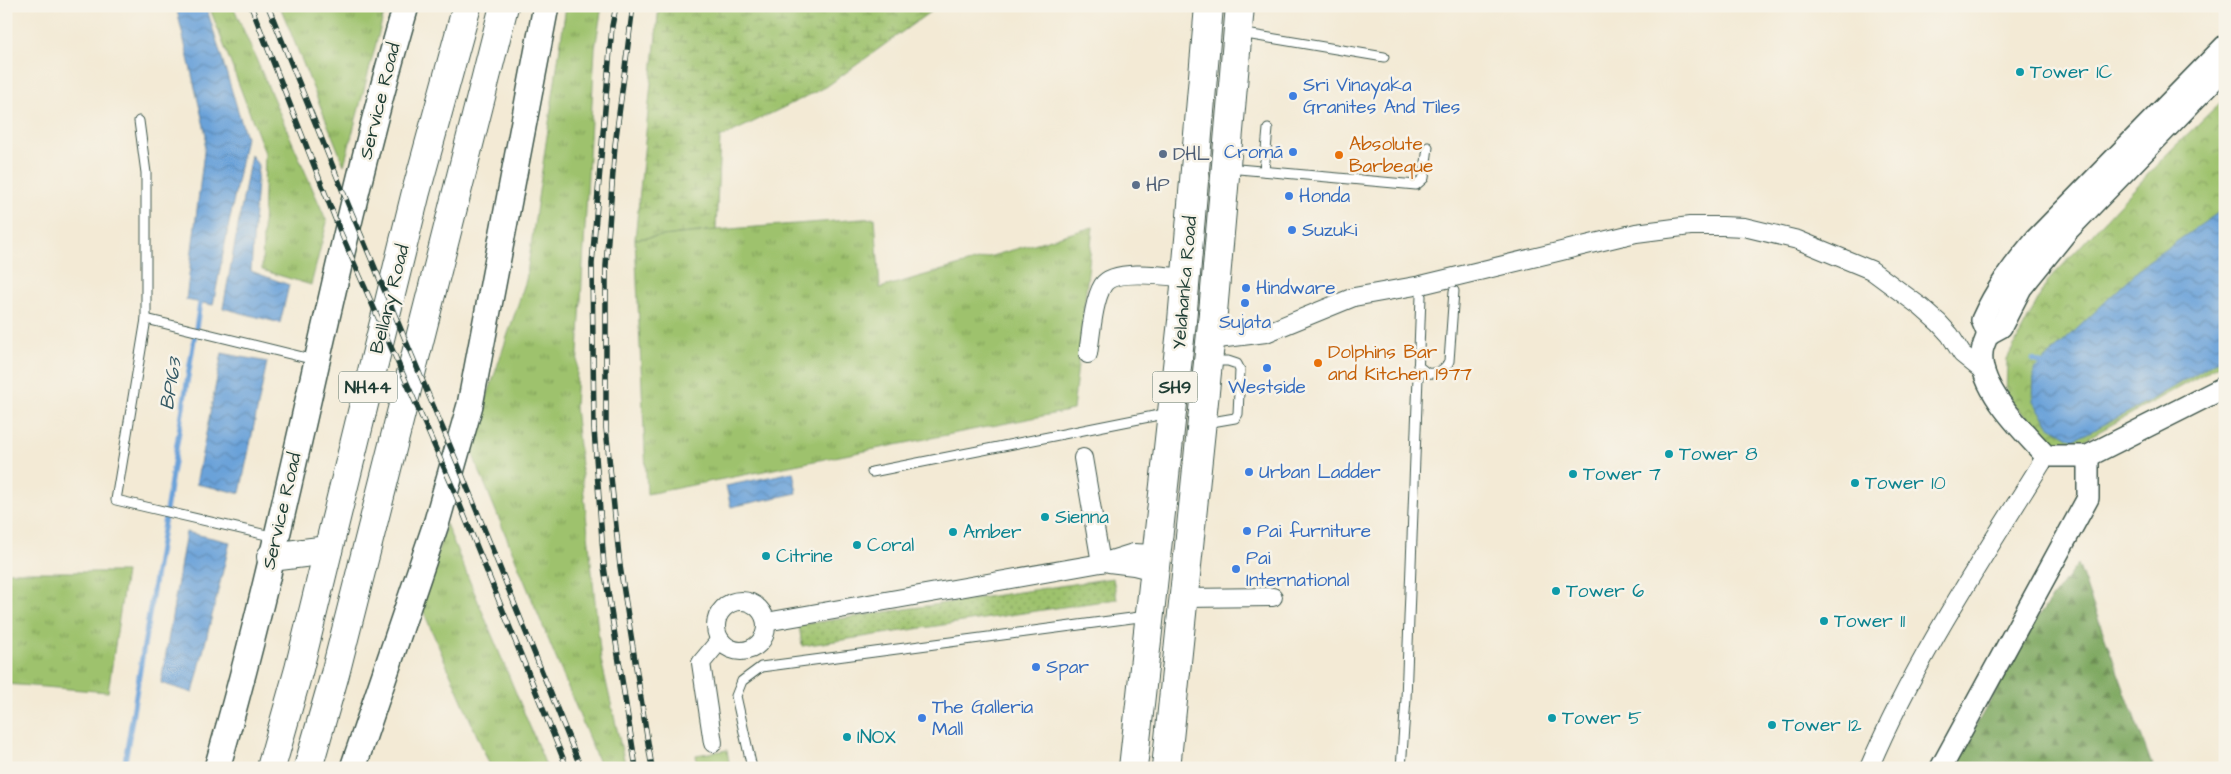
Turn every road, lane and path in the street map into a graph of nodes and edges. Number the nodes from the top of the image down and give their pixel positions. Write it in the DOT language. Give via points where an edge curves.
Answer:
graph roads {
  1 [pos="406,6"];
  2 [pos="467,6"];
  3 [pos="504,6"];
  4 [pos="546,6"];
  5 [pos="1209,6"];
  6 [pos="1238,20"];
  7 [pos="2225,46"];
  8 [pos="1384,57"];
  9 [pos="2225,68"];
  10 [pos="139,121"];
  11 [pos="1268,129"];
  12 [pos="1428,146"];
  13 [pos="1226,168"];
  14 [pos="1264,171"];
  15 [pos="1186,278"];
  16 [pos="1454,291"];
  17 [pos="1421,296"];
  18 [pos="146,319"];
  19 [pos="1988,334"];
  20 [pos="1209,350"];
  21 [pos="1088,354"];
  22 [pos="318,361"];
  23 [pos="1418,366"];
  24 [pos="1983,371"];
  25 [pos="2225,387"];
  26 [pos="1172,412"];
  27 [pos="2046,456"];
  28 [pos="2088,456"];
  29 [pos="1083,458"];
  30 [pos="872,472"];
  31 [pos="274,547"];
  32 [pos="328,550"];
  33 [pos="1101,563"];
  34 [pos="1155,563"];
  35 [pos="1273,597"];
  36 [pos="1184,598"];
  37 [pos="1150,616"];
  38 [pos="766,622"];
  39 [pos="720,640"];
  40 [pos="713,743"];
  41 [pos="311,765"];
  42 [pos="1174,767"];
  43 [pos="217,768"];
  44 [pos="271,768"];
  45 [pos="353,768"];
  46 [pos="752,768"];
  47 [pos="1133,768"];
  48 [pos="1401,768"];
  49 [pos="1869,768"];
  50 [pos="1941,768"];
  1 -- 22 [label="main road, Service Road" via="379,98"];
  2 -- 32 [label="main road, Bellary Road / NH44" via="416,192"];
  3 -- 41 [label="main road, Bellary Road / NH44"];
  4 -- 45 [label="main road" via="470,405 438,520"];
  5 -- 15 [label="main road, Yelahanka Road / SH9"];
  6 -- 8 [label="lane"];
  6 -- 13 [label="main road, Yelahanka Road / SH9"];
  7 -- 19 [label="street" via="2036,239 2009,271 1982,320"];
  9 -- 19 [label="street" via="2068,230 2021,288 2001,327"];
  10 -- 18 [label="lane" via="146,173"];
  11 -- 14 [label="lane"];
  12 -- 14 [label="lane" via="1424,178 1416,186"];
  13 -- 14 [label="lane"];
  13 -- 20 [label="main road, Yelahanka Road / SH9"];
  15 -- 21 [label="street" via="1115,276 1103,284"];
  15 -- 26 [label="main road, Yelahanka Road / SH9"];
  16 -- 23 [label="lane" via="1450,361 1437,373 1427,373"];
  17 -- 23 [label="lane"];
  18 -- 22 [label="lane"];
  18 -- 31 [label="lane" via="116,500 183,516"];
  19 -- 24 [label="street" via="1982,352"];
  20 -- 24 [label="street" via="1266,333 1354,297 1421,286 1636,233 1690,226 1722,226 1744,227 1798,240 1871,270 1933,318 1950,335 1962,354"];
  20 -- 36 [label="main road, Yelahanka Road / SH9"];
  22 -- 31 [label="main road, Service Road"];
  23 -- 48 [label="lane"];
  24 -- 27 [label="street" via="2002,407"];
  25 -- 28 [label="street"];
  26 -- 30 [label="lane"];
  26 -- 34 [label="main road, Yelahanka Road / SH9"];
  27 -- 28 [label="street"];
  27 -- 49 [label="street" via="1960,594 1885,729"];
  28 -- 50 [label="street" via="2088,498"];
  29 -- 33 [label="street"];
  31 -- 32 [label="main road"];
  31 -- 43 [label="main road, Service Road"];
  32 -- 44 [label="main road, Bellary Road / NH44"];
  33 -- 34 [label="street" via="1134,566"];
  33 -- 38 [label="street"];
  34 -- 37 [label="main road, Yelahanka Road / SH9"];
  35 -- 36 [label="street"];
  36 -- 42 [label="main road, Yelahanka Road / SH9"];
  37 -- 46 [label="lane" via="760,667 742,681 736,696"];
  37 -- 47 [label="main road, Yelahanka Road / SH9"];
  38 -- 39 [label="street" via="763,638 750,649 734,649"];
  38 -- 39 [label="street" via="764,614 752,603 736,601 722,609 718,616"];
  39 -- 40 [label="street" via="701,663"];
}
